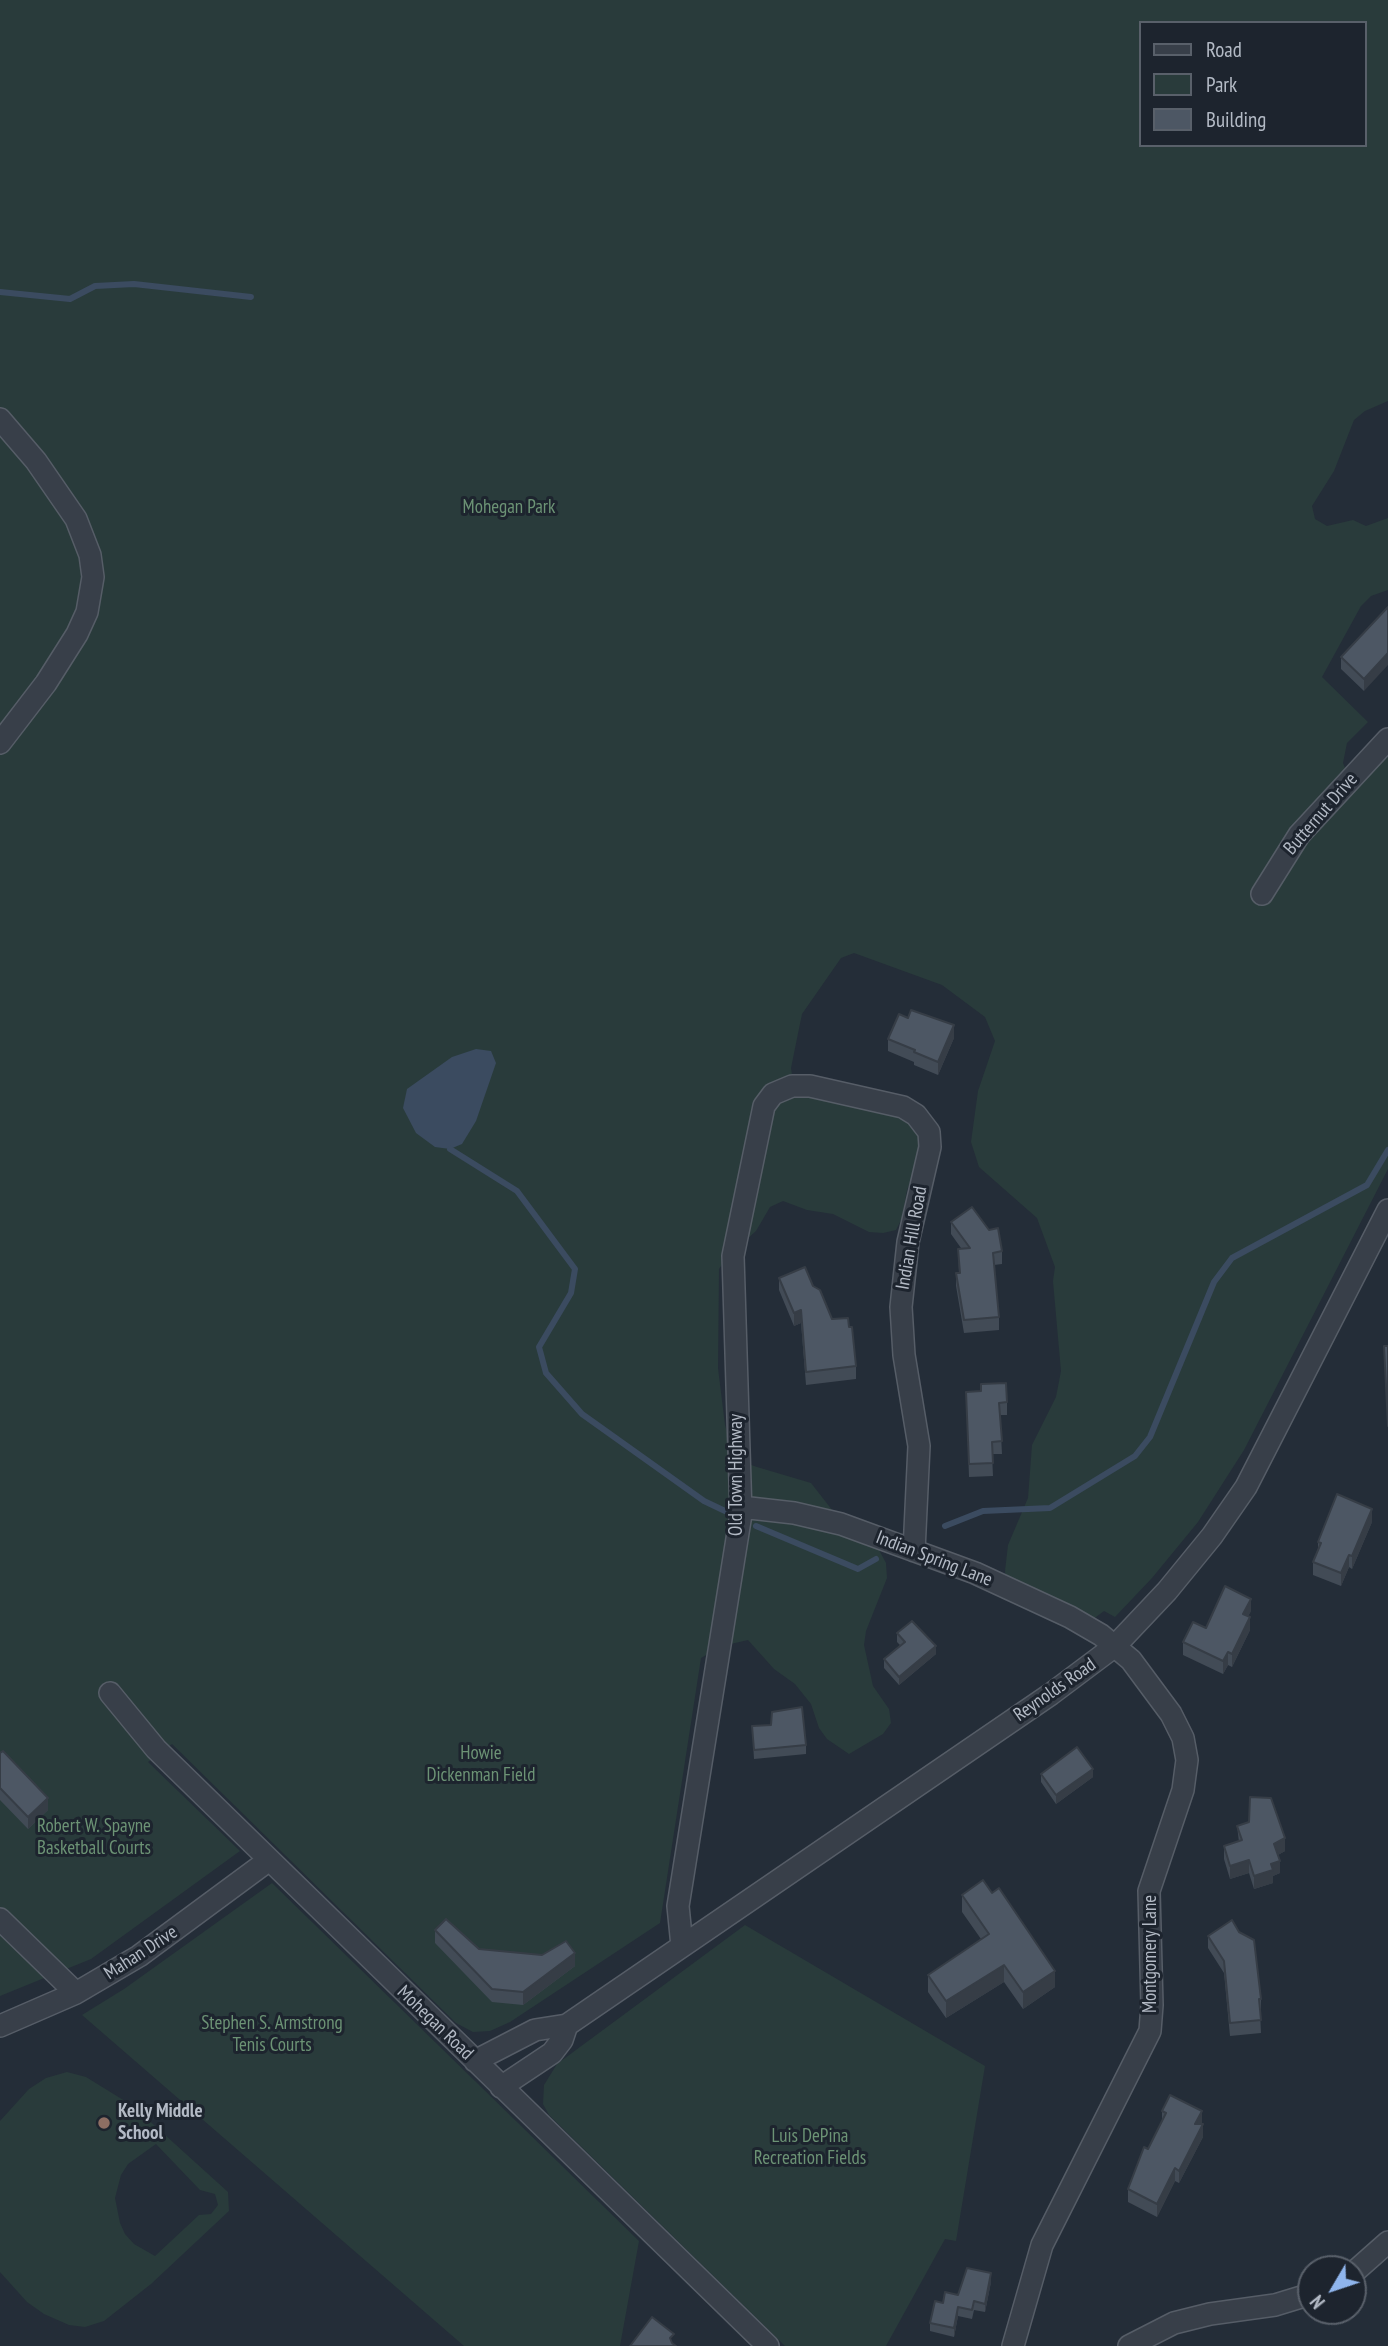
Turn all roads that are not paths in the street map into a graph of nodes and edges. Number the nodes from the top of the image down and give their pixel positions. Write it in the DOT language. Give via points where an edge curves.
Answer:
graph roads {
  1 [pos="0,419"];
  2 [pos="1388,739"];
  3 [pos="0,743"];
  4 [pos="1262,894"];
  5 [pos="778,1091"];
  6 [pos="1388,1210"];
  7 [pos="741,1507"];
  8 [pos="914,1551"];
  9 [pos="1115,1646"];
  10 [pos="110,1693"];
  11 [pos="269,1860"];
  12 [pos="0,1919"];
  13 [pos="682,1946"];
  14 [pos="76,1993"];
  15 [pos="566,2025"];
  16 [pos="0,2026"];
  17 [pos="475,2061"];
  18 [pos="501,2087"];
  19 [pos="1388,2242"];
  20 [pos="1367,2261"];
  21 [pos="1297,2298"];
  22 [pos="768,2346"];
  23 [pos="1013,2346"];
  24 [pos="1129,2346"];
  1 -- 3 [label="street" via="76,519 93,577 77,634"];
  2 -- 4 [label="street, Butternut Drive" via="1299,835"];
  5 -- 7 [label="street, Old Town Highway" via="762,1113 733,1256"];
  5 -- 8 [label="street, Indian Hill Road" via="810,1086 902,1107 922,1120 929,1132 901,1307 919,1446"];
  6 -- 9 [label="street, Reynolds Road" via="1246,1487 1167,1591"];
  7 -- 8 [label="street, Indian Spring Lane" via="817,1517"];
  7 -- 13 [label="street, Old Town Highway" via="678,1906"];
  8 -- 9 [label="street, Indian Spring Lane" via="975,1573 1070,1617"];
  9 -- 13 [label="street, Reynolds Road"];
  9 -- 23 [label="street, Montgomery Lane" via="1137,1667 1171,1714 1186,1749 1183,1790 1149,1891 1152,2019 1145,2047 1042,2245"];
  10 -- 11 [label="street, Mohegan Road" via="156,1749"];
  11 -- 14 [label="street, Mahan Drive" via="173,1933"];
  11 -- 17 [label="street, Mohegan Road"];
  12 -- 14 [label="street"];
  13 -- 15 [label="street, Reynolds Road"];
  14 -- 16 [label="street, Mahan Drive"];
  15 -- 17 [label="street, Reynolds Road" via="535,2030"];
  15 -- 18 [label="street, Reynolds Road" via="552,2053"];
  17 -- 18 [label="street, Mohegan Road"];
  18 -- 22 [label="street, Mohegan Road"];
  19 -- 20 [label="street"];
  21 -- 24 [label="street" via="1174,2323"];
}
